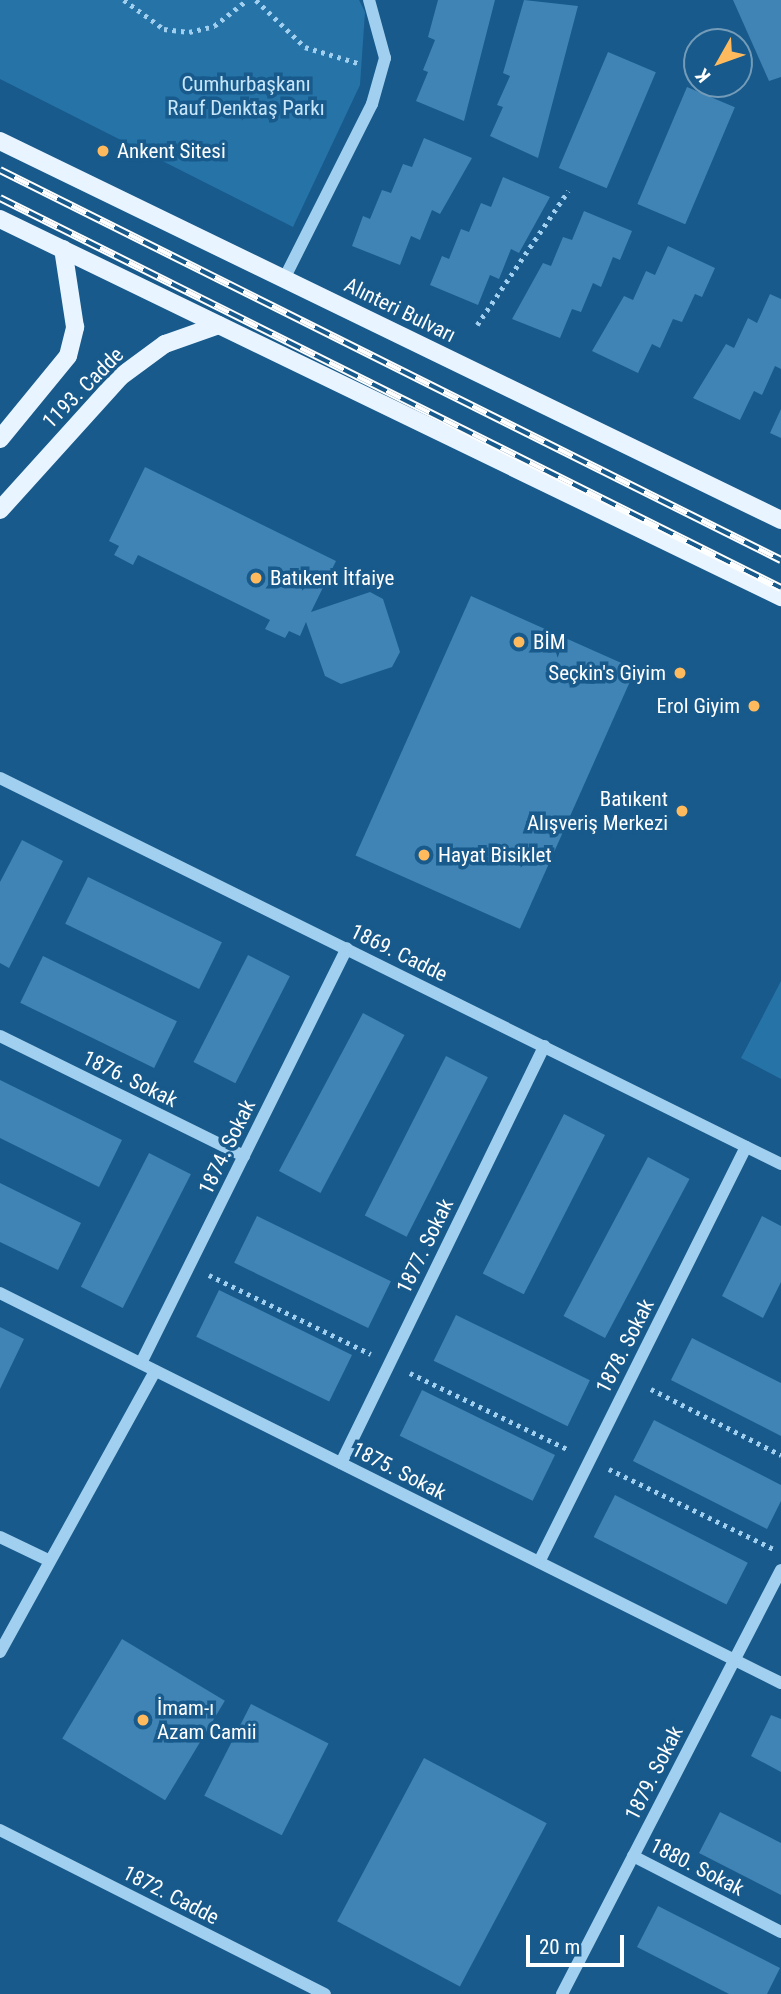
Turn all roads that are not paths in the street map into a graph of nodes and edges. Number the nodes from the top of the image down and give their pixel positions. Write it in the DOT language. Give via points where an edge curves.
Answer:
graph roads {
  1 [pos="369,0"];
  2 [pos="0,141"];
  3 [pos="0,219"];
  4 [pos="63,249"];
  5 [pos="284,279"];
  6 [pos="219,325"];
  7 [pos="0,439"];
  8 [pos="0,510"];
  9 [pos="781,520"];
  10 [pos="781,597"];
  11 [pos="0,778"];
  12 [pos="347,948"];
  13 [pos="0,1036"];
  14 [pos="544,1046"];
  15 [pos="746,1147"];
  16 [pos="244,1156"];
  17 [pos="781,1164"];
  18 [pos="0,1293"];
  19 [pos="141,1363"];
  20 [pos="155,1371"];
  21 [pos="341,1463"];
  22 [pos="0,1537"];
  23 [pos="50,1561"];
  24 [pos="539,1562"];
  25 [pos="781,1570"];
  26 [pos="0,1652"];
  27 [pos="735,1660"];
  28 [pos="781,1683"];
  29 [pos="0,1830"];
  30 [pos="633,1856"];
  31 [pos="781,1932"];
  32 [pos="325,1994"];
  33 [pos="562,1994"];
  1 -- 5 [label="street" via="385,58 372,104"];
  2 -- 5 [label="main road, Alınteri Bulvarı"];
  3 -- 4 [label="main road"];
  4 -- 6 [label="main road"];
  4 -- 7 [label="main road, 1193. Cadde" via="75,327 68,356"];
  5 -- 9 [label="main road, Alınteri Bulvarı"];
  6 -- 8 [label="main road, 1193. Cadde" via="164,344 120,377"];
  6 -- 10 [label="main road"];
  11 -- 12 [label="street, 1869. Cadde"];
  12 -- 14 [label="street, 1869. Cadde"];
  12 -- 16 [label="street, 1874. Sokak"];
  13 -- 16 [label="street, 1876. Sokak"];
  14 -- 15 [label="street, 1869. Cadde"];
  14 -- 21 [label="street, 1877. Sokak"];
  15 -- 17 [label="street, 1869. Cadde"];
  15 -- 24 [label="street, 1878. Sokak"];
  16 -- 19 [label="street, 1874. Sokak"];
  18 -- 19 [label="street, 1875. Sokak"];
  19 -- 20 [label="street, 1875. Sokak"];
  20 -- 21 [label="street, 1875. Sokak"];
  20 -- 23 [label="street"];
  21 -- 24 [label="street, 1875. Sokak"];
  22 -- 23 [label="street"];
  23 -- 26 [label="street"];
  24 -- 27 [label="street, 1875. Sokak"];
  25 -- 27 [label="street, 1879. Sokak"];
  27 -- 28 [label="street, 1875. Sokak"];
  27 -- 30 [label="street, 1879. Sokak"];
  29 -- 32 [label="street, 1872. Cadde"];
  30 -- 31 [label="street, 1880. Sokak"];
  30 -- 33 [label="street, 1879. Sokak"];
}
